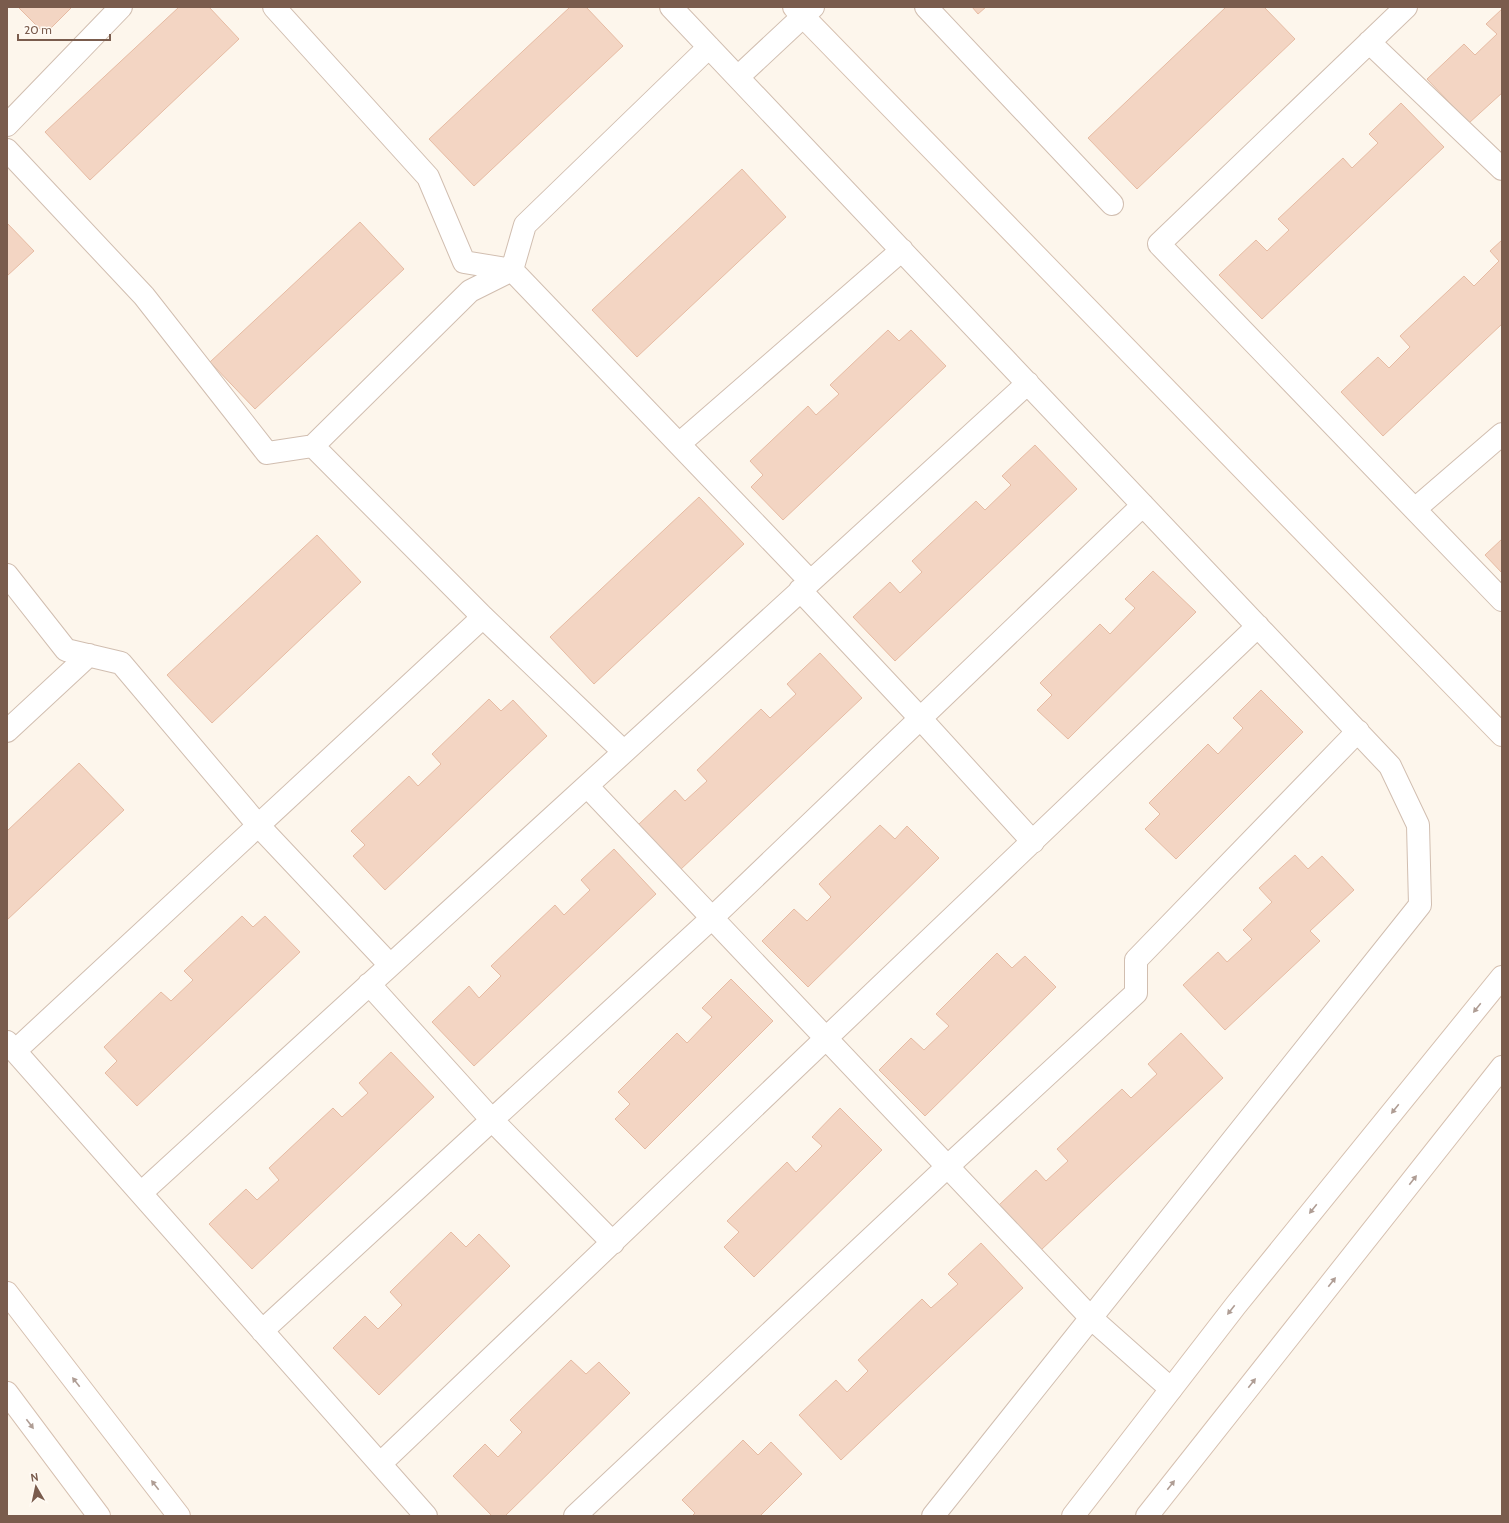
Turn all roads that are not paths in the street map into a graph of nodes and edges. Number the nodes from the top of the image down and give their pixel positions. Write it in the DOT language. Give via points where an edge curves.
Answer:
graph roads {
  1 [pos="121,7"];
  2 [pos="274,7"];
  3 [pos="671,7"];
  4 [pos="926,7"];
  5 [pos="1406,7"];
  6 [pos="803,10"];
  7 [pos="1369,42"];
  8 [pos="709,47"];
  9 [pos="738,77"];
  10 [pos="7,125"];
  11 [pos="7,150"];
  12 [pos="1502,169"];
  13 [pos="1112,204"];
  14 [pos="902,250"];
  15 [pos="512,270"];
  16 [pos="1028,382"];
  17 [pos="1502,434"];
  18 [pos="679,444"];
  19 [pos="313,446"];
  20 [pos="1143,505"];
  21 [pos="1415,509"];
  22 [pos="7,575"];
  23 [pos="805,586"];
  24 [pos="1502,600"];
  25 [pos="483,617"];
  26 [pos="1258,626"];
  27 [pos="89,655"];
  28 [pos="920,718"];
  29 [pos="7,731"];
  30 [pos="1358,731"];
  31 [pos="1502,735"];
  32 [pos="624,751"];
  33 [pos="586,786"];
  34 [pos="258,825"];
  35 [pos="1033,842"];
  36 [pos="712,918"];
  37 [pos="390,965"];
  38 [pos="1502,978"];
  39 [pos="369,984"];
  40 [pos="827,1039"];
  41 [pos="11,1046"];
  42 [pos="1502,1067"];
  43 [pos="492,1120"];
  44 [pos="947,1167"];
  45 [pos="141,1193"];
  46 [pos="613,1243"];
  47 [pos="7,1292"];
  48 [pos="1091,1318"];
  49 [pos="262,1331"];
  50 [pos="1171,1389"];
  51 [pos="7,1393"];
  52 [pos="380,1464"];
  53 [pos="99,1516"];
  54 [pos="179,1516"];
  55 [pos="426,1516"];
  56 [pos="576,1516"];
  57 [pos="933,1516"];
  58 [pos="1073,1516"];
  59 [pos="1147,1516"];
  1 -- 10 [label="street"];
  2 -- 15 [label="street" via="428,177 464,262"];
  3 -- 8 [label="street"];
  4 -- 13 [label="street"];
  5 -- 7 [label="street"];
  6 -- 9 [label="street"];
  6 -- 31 [label="street"];
  7 -- 12 [label="street"];
  7 -- 21 [label="street" via="1159,244"];
  8 -- 9 [label="street"];
  8 -- 15 [label="street" via="524,225"];
  9 -- 14 [label="street"];
  11 -- 19 [label="street" via="144,296 267,453"];
  14 -- 16 [label="street"];
  14 -- 18 [label="street"];
  15 -- 18 [label="street"];
  15 -- 19 [label="street" via="470,291"];
  16 -- 20 [label="street"];
  16 -- 23 [label="street"];
  17 -- 21 [label="street"];
  18 -- 23 [label="street"];
  19 -- 25 [label="street"];
  20 -- 26 [label="street"];
  20 -- 28 [label="street"];
  21 -- 24 [label="street"];
  22 -- 27 [label="street" via="66,650"];
  23 -- 28 [label="street"];
  23 -- 32 [label="street"];
  25 -- 32 [label="street"];
  25 -- 34 [label="street"];
  26 -- 30 [label="street"];
  26 -- 35 [label="street"];
  27 -- 29 [label="street"];
  27 -- 34 [label="street" via="121,662"];
  28 -- 35 [label="street"];
  28 -- 36 [label="street"];
  30 -- 44 [label="street" via="1136,960 1136,993"];
  30 -- 48 [label="street" via="1390,766 1418,824 1420,905"];
  32 -- 33 [label="street"];
  33 -- 36 [label="street"];
  33 -- 37 [label="street"];
  34 -- 37 [label="street"];
  34 -- 41 [label="street"];
  35 -- 40 [label="street"];
  36 -- 40 [label="street"];
  36 -- 43 [label="street"];
  37 -- 39 [label="street"];
  38 -- 50 [label="street, one-way" via="1236,1304"];
  39 -- 43 [label="street"];
  39 -- 45 [label="street"];
  40 -- 44 [label="street"];
  40 -- 46 [label="street"];
  41 -- 45 [label="street"];
  59 -- 42 [label="street, one-way"];
  43 -- 46 [label="street"];
  43 -- 49 [label="street"];
  44 -- 48 [label="street"];
  44 -- 56 [label="street"];
  45 -- 49 [label="street"];
  46 -- 52 [label="street"];
  54 -- 47 [label="street, one-way"];
  48 -- 50 [label="street"];
  48 -- 57 [label="street"];
  49 -- 52 [label="street"];
  50 -- 58 [label="street"];
  51 -- 53 [label="street, one-way"];
  52 -- 55 [label="street"];
}
